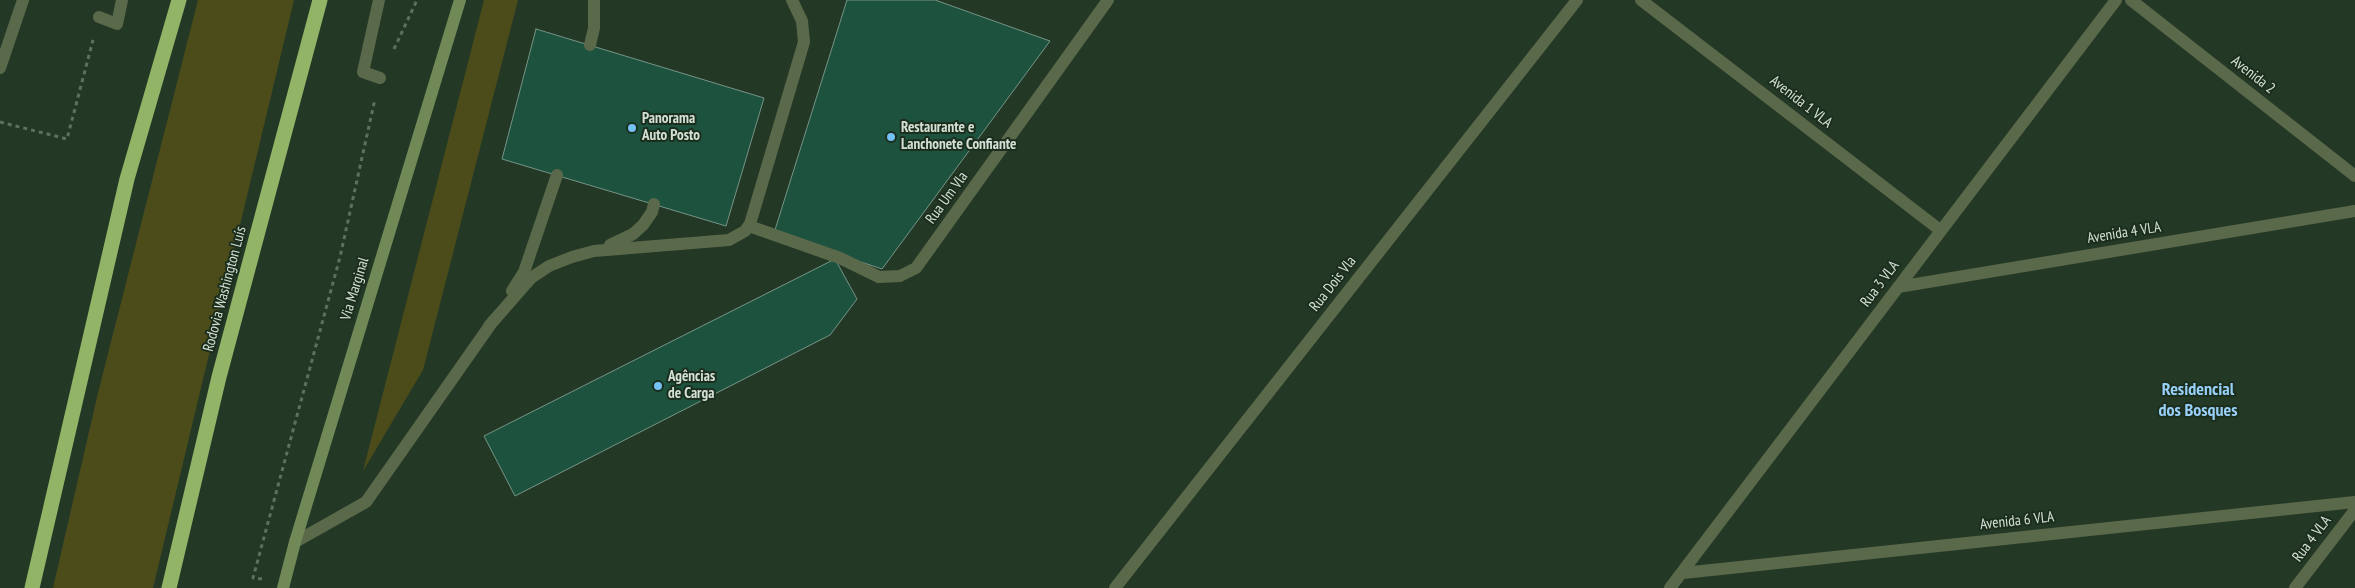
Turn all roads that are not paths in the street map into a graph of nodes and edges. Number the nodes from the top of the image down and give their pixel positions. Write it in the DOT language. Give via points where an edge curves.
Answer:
graph roads {
  1 [pos="23,0"];
  2 [pos="122,0"];
  3 [pos="179,0"];
  4 [pos="320,0"];
  5 [pos="379,0"];
  6 [pos="460,0"];
  7 [pos="594,0"];
  8 [pos="792,0"];
  9 [pos="1108,0"];
  10 [pos="1577,0"];
  11 [pos="1641,0"];
  12 [pos="2116,0"];
  13 [pos="2131,0"];
  14 [pos="99,18"];
  15 [pos="590,45"];
  16 [pos="0,68"];
  17 [pos="380,78"];
  18 [pos="558,176"];
  19 [pos="2355,176"];
  20 [pos="654,204"];
  21 [pos="2355,211"];
  22 [pos="749,226"];
  23 [pos="1940,230"];
  24 [pos="594,250"];
  25 [pos="1898,287"];
  26 [pos="490,326"];
  27 [pos="2355,502"];
  28 [pos="2355,510"];
  29 [pos="295,542"];
  30 [pos="1683,572"];
  31 [pos="284,585"];
  32 [pos="32,588"];
  33 [pos="169,588"];
  34 [pos="1115,588"];
  35 [pos="1670,588"];
  36 [pos="2295,588"];
  1 -- 16 [label="street"];
  2 -- 14 [label="street" via="116,24"];
  3 -- 32 [label="highway" via="127,179"];
  4 -- 33 [label="highway, Rodovia Washington Luís" via="219,376"];
  5 -- 17 [label="street" via="363,72"];
  6 -- 29 [label="main road, Via Marginal"];
  7 -- 15 [label="street"];
  8 -- 22 [label="street" via="802,21 804,42"];
  9 -- 22 [label="street, Rua Um Vla" via="916,268 900,276 879,277 840,258"];
  10 -- 34 [label="street, Rua Dois Vla"];
  11 -- 23 [label="street, Avenida 1 VLA"];
  12 -- 23 [label="street, Rua 3 VLA"];
  13 -- 19 [label="street, Avenida 2"];
  18 -- 26 [label="street" via="524,272"];
  20 -- 24 [label="street" via="643,225 633,234"];
  21 -- 25 [label="street, Avenida 4 VLA"];
  22 -- 24 [label="street" via="729,240"];
  23 -- 25 [label="street, Rua 3 VLA"];
  24 -- 26 [label="street" via="549,266 531,278"];
  25 -- 30 [label="street, Rua 3 VLA"];
  26 -- 29 [label="street" via="366,502"];
  27 -- 30 [label="street, Avenida 6 VLA"];
  28 -- 36 [label="street, Rua 4 VLA"];
  29 -- 31 [label="main road, Via Marginal"];
  30 -- 35 [label="street, Rua 3 VLA"];
}
